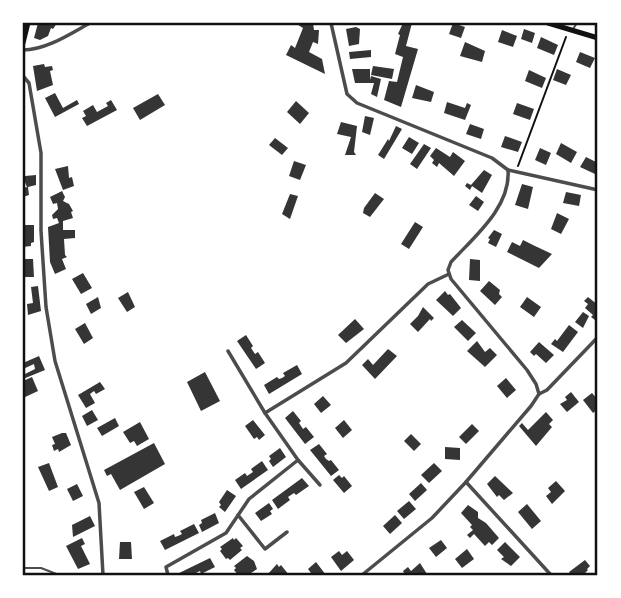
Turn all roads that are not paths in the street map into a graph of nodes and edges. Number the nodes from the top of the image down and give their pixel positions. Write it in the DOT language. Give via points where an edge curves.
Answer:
graph roads {
  1 [pos="28,23"];
  2 [pos="90,23"];
  3 [pos="331,23"];
  4 [pos="548,23"];
  5 [pos="577,23"];
  6 [pos="571,30"];
  7 [pos="598,38"];
  8 [pos="23,43"];
  9 [pos="23,50"];
  10 [pos="23,76"];
  11 [pos="508,170"];
  12 [pos="598,190"];
  13 [pos="449,274"];
  14 [pos="598,337"];
  15 [pos="228,351"];
  16 [pos="538,394"];
  17 [pos="265,413"];
  18 [pos="298,460"];
  19 [pos="466,482"];
  20 [pos="320,485"];
  21 [pos="238,515"];
  22 [pos="288,532"];
  23 [pos="23,569"];
  24 [pos="59,575"];
  25 [pos="103,575"];
  26 [pos="167,575"];
  27 [pos="362,575"];
  28 [pos="551,575"];
  1 -- 8 [label="main road"];
  2 -- 9 [label="street" via="45,46"];
  3 -- 11 [label="street" via="346,94 357,103 492,158"];
  4 -- 6 [label="main road"];
  5 -- 6 [label="lane"];
  6 -- 7 [label="main road"];
  10 -- 25 [label="street" via="29,83 41,153 46,307 55,360 99,503"];
  11 -- 12 [label="street"];
  11 -- 13 [label="street" via="504,197 494,215 451,262"];
  13 -- 16 [label="street" via="514,352"];
  13 -- 17 [label="street" via="428,284 346,363"];
  14 -- 16 [label="street"];
  15 -- 17 [label="street"];
  16 -- 19 [label="street"];
  17 -- 18 [label="street"];
  18 -- 20 [label="street"];
  18 -- 21 [label="street" via="249,499"];
  19 -- 27 [label="street" via="432,518"];
  19 -- 28 [label="street"];
  21 -- 22 [label="street" via="265,549"];
  21 -- 26 [label="street" via="226,533 166,567"];
  23 -- 24 [label="lane" via="41,568"];
}
